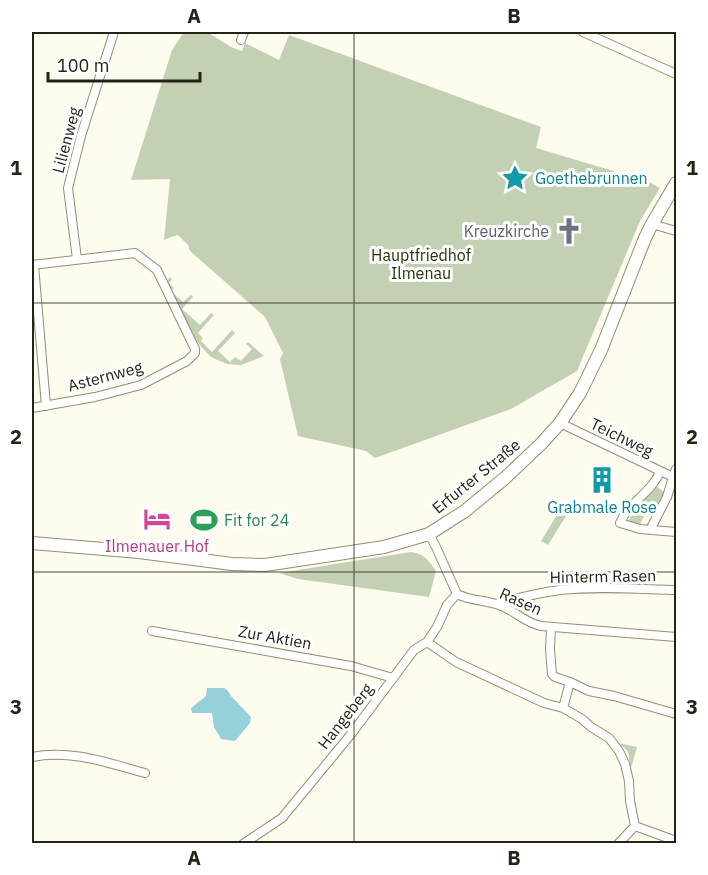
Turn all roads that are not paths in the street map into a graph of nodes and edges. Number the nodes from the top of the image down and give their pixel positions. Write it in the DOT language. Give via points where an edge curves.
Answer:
graph roads {
  1 [pos="114,32"];
  2 [pos="586,32"];
  3 [pos="676,74"];
  4 [pos="676,183"];
  5 [pos="652,224"];
  6 [pos="676,231"];
  7 [pos="77,259"];
  8 [pos="33,265"];
  9 [pos="46,406"];
  10 [pos="32,408"];
  11 [pos="560,423"];
  12 [pos="660,472"];
  13 [pos="675,473"];
  14 [pos="650,530"];
  15 [pos="676,532"];
  16 [pos="429,534"];
  17 [pos="32,543"];
  18 [pos="676,590"];
  19 [pos="457,594"];
  20 [pos="496,604"];
  21 [pos="551,627"];
  22 [pos="152,631"];
  23 [pos="676,637"];
  24 [pos="428,642"];
  25 [pos="393,678"];
  26 [pos="570,682"];
  27 [pos="563,708"];
  28 [pos="676,714"];
  29 [pos="32,757"];
  30 [pos="145,773"];
  31 [pos="635,826"];
  32 [pos="676,841"];
  33 [pos="243,843"];
  34 [pos="618,843"];
  1 -- 7 [label="street, Lilienweg" via="68,188"];
  2 -- 3 [label="street"];
  4 -- 5 [label="main road, Erfurter Straße"];
  5 -- 6 [label="street"];
  5 -- 11 [label="main road, Erfurter Straße" via="601,350"];
  7 -- 8 [label="street"];
  7 -- 9 [label="street, Asternweg" via="135,253 157,270 193,342 195,354 141,384"];
  8 -- 9 [label="street"];
  9 -- 10 [label="street, Asternweg"];
  11 -- 12 [label="street, Teichweg"];
  11 -- 16 [label="main road, Erfurter Straße" via="504,478 465,511"];
  12 -- 13 [label="street, Teichweg"];
  12 -- 14 [label="street" via="656,482 620,523"];
  13 -- 14 [label="street" via="668,497"];
  14 -- 15 [label="street"];
  16 -- 17 [label="main road, Erfurter Straße" via="384,547 265,565"];
  16 -- 19 [label="street"];
  18 -- 20 [label="street, Hinterm Rasen" via="561,590"];
  19 -- 20 [label="street, Rasen"];
  19 -- 24 [label="street, Hangeberg"];
  20 -- 21 [label="street, Rasen" via="529,623"];
  21 -- 23 [label="street, Rasen"];
  21 -- 26 [label="street" via="552,674"];
  22 -- 25 [label="street, Zur Aktien" via="351,666"];
  24 -- 25 [label="street, Hangeberg" via="414,651"];
  24 -- 27 [label="street" via="456,662"];
  25 -- 33 [label="street, Hangeberg" via="282,818"];
  26 -- 27 [label="street"];
  26 -- 28 [label="street" via="589,691"];
  27 -- 31 [label="street" via="609,738 619,751 629,781"];
  29 -- 30 [label="street" via="64,754"];
  31 -- 32 [label="street"];
  31 -- 34 [label="street"];
}
